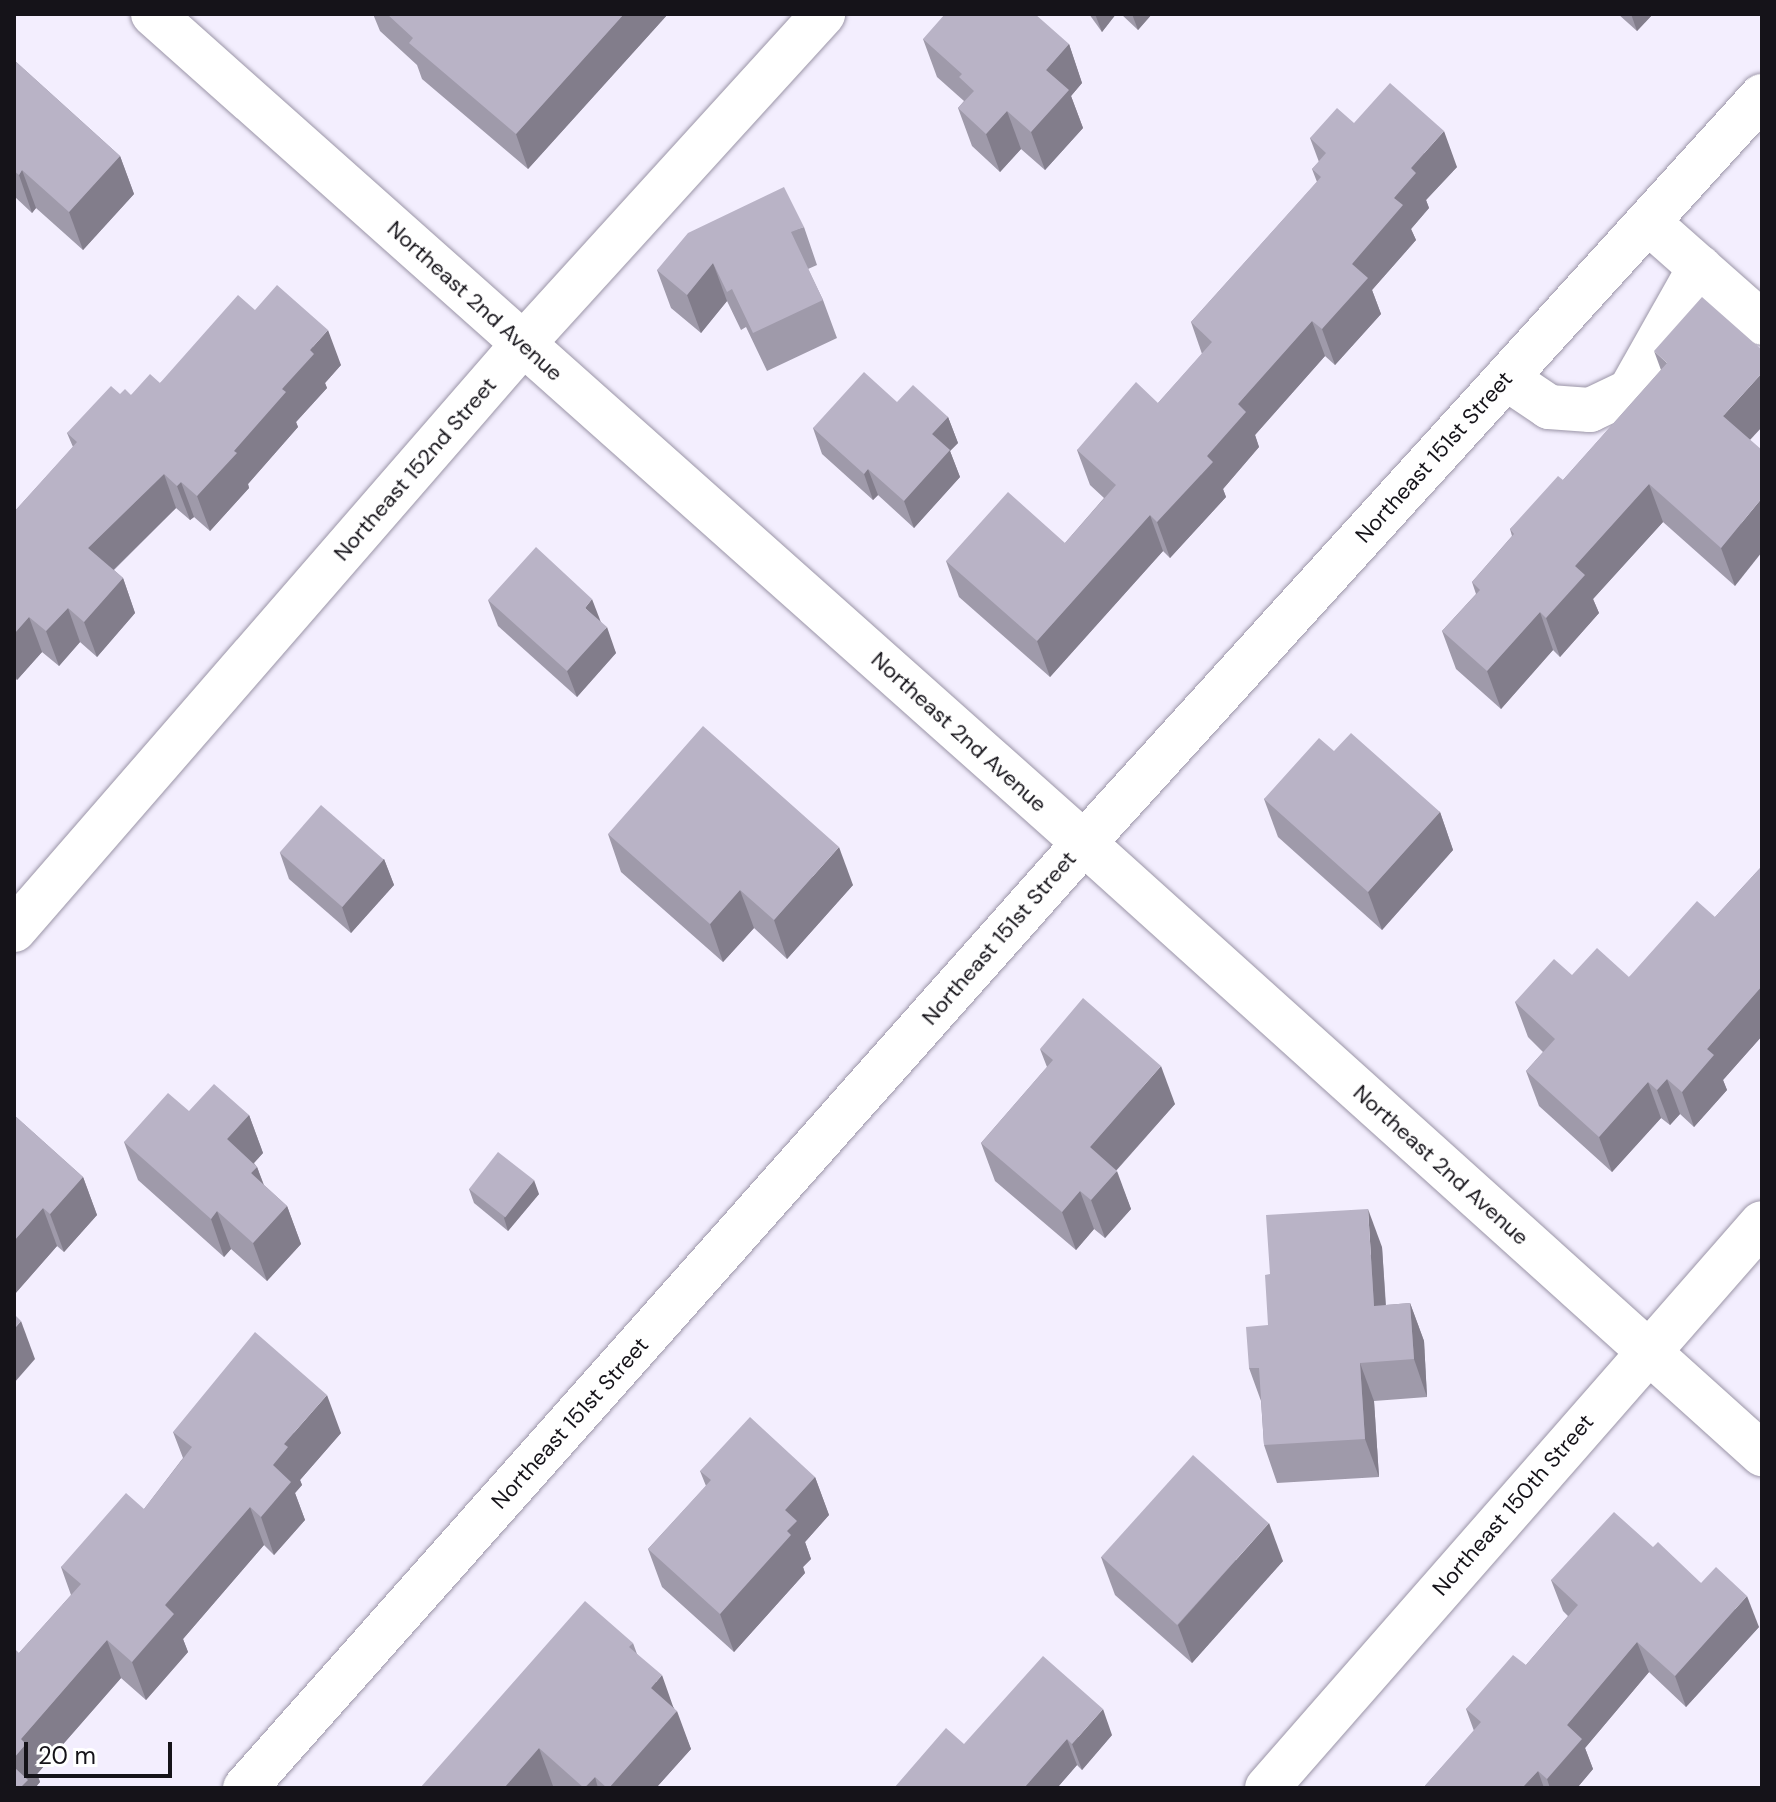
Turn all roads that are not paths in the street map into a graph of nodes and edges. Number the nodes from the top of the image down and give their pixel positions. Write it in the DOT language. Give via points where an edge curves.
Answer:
graph roads {
  1 [pos="153,14"];
  2 [pos="823,14"];
  3 [pos="1762,96"];
  4 [pos="1648,222"];
  5 [pos="1700,267"];
  6 [pos="1762,323"];
  7 [pos="523,344"];
  8 [pos="1506,378"];
  9 [pos="1084,843"];
  10 [pos="14,930"];
  11 [pos="1762,1223"];
  12 [pos="1647,1351"];
  13 [pos="1762,1454"];
  14 [pos="245,1788"];
  15 [pos="1267,1788"];
  1 -- 7 [label="street, Northeast 2nd Avenue"];
  2 -- 7 [label="street, Northeast 152nd Street"];
  3 -- 4 [label="street, Northeast 151st Street"];
  4 -- 5 [label="street"];
  4 -- 8 [label="street, Northeast 151st Street"];
  5 -- 6 [label="street"];
  5 -- 8 [label="street" via="1630,391 1590,410 1549,407"];
  7 -- 9 [label="street, Northeast 2nd Avenue"];
  7 -- 10 [label="street, Northeast 152nd Street"];
  8 -- 9 [label="street, Northeast 151st Street"];
  9 -- 12 [label="street, Northeast 2nd Avenue"];
  9 -- 14 [label="street, Northeast 151st Street"];
  11 -- 12 [label="street, Northeast 150th Street"];
  12 -- 13 [label="street, Northeast 2nd Avenue"];
  12 -- 15 [label="street, Northeast 150th Street"];
}
